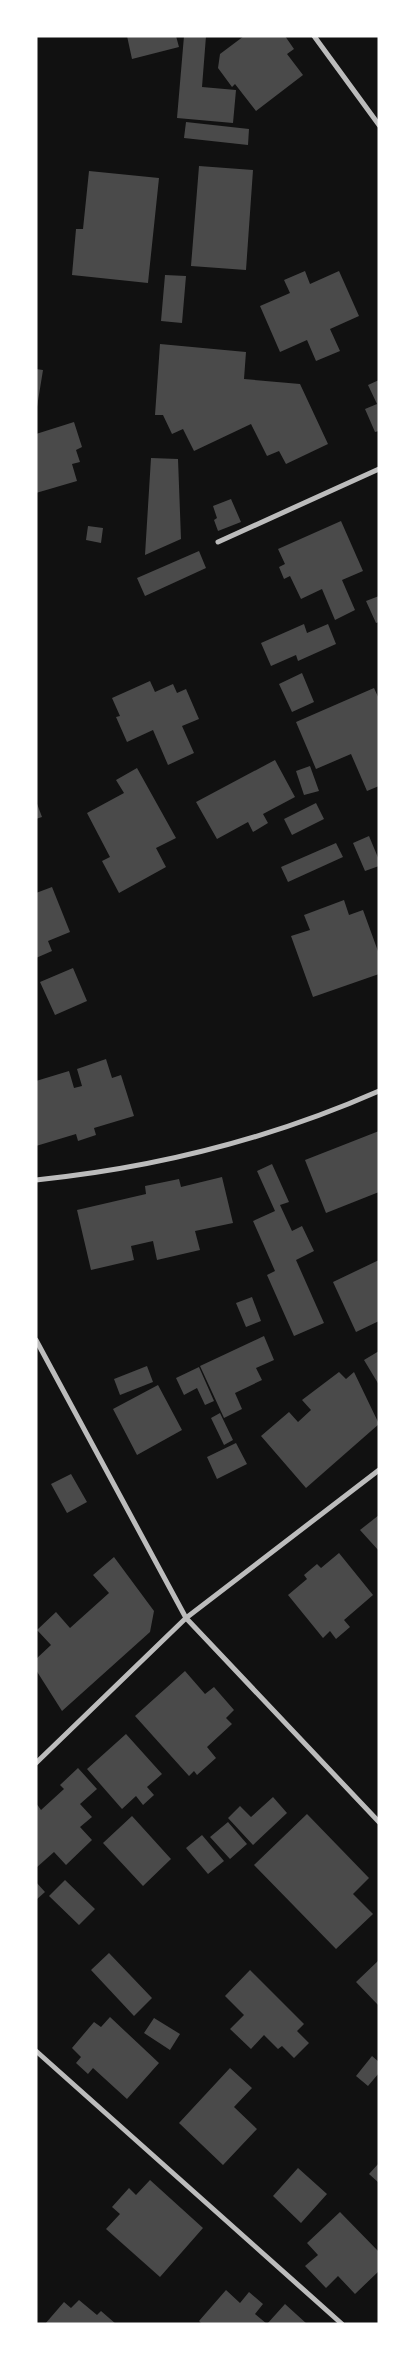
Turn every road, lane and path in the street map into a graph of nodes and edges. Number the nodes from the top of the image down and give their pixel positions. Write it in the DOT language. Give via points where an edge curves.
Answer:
graph roads {
  1 [pos="314,36"];
  2 [pos="379,125"];
  3 [pos="379,469"];
  4 [pos="218,542"];
  5 [pos="379,1091"];
  6 [pos="36,1180"];
  7 [pos="36,1340"];
  8 [pos="379,1470"];
  9 [pos="186,1618"];
  10 [pos="36,1763"];
  11 [pos="379,1822"];
  12 [pos="36,2051"];
  13 [pos="342,2324"];
  1 -- 2 [label="street"];
  3 -- 4 [label="street"];
  5 -- 6 [label="street" via="334,1110 198,1153"];
  7 -- 9 [label="street"];
  8 -- 9 [label="street"];
  9 -- 10 [label="street"];
  9 -- 11 [label="street"];
  12 -- 13 [label="street"];
}
